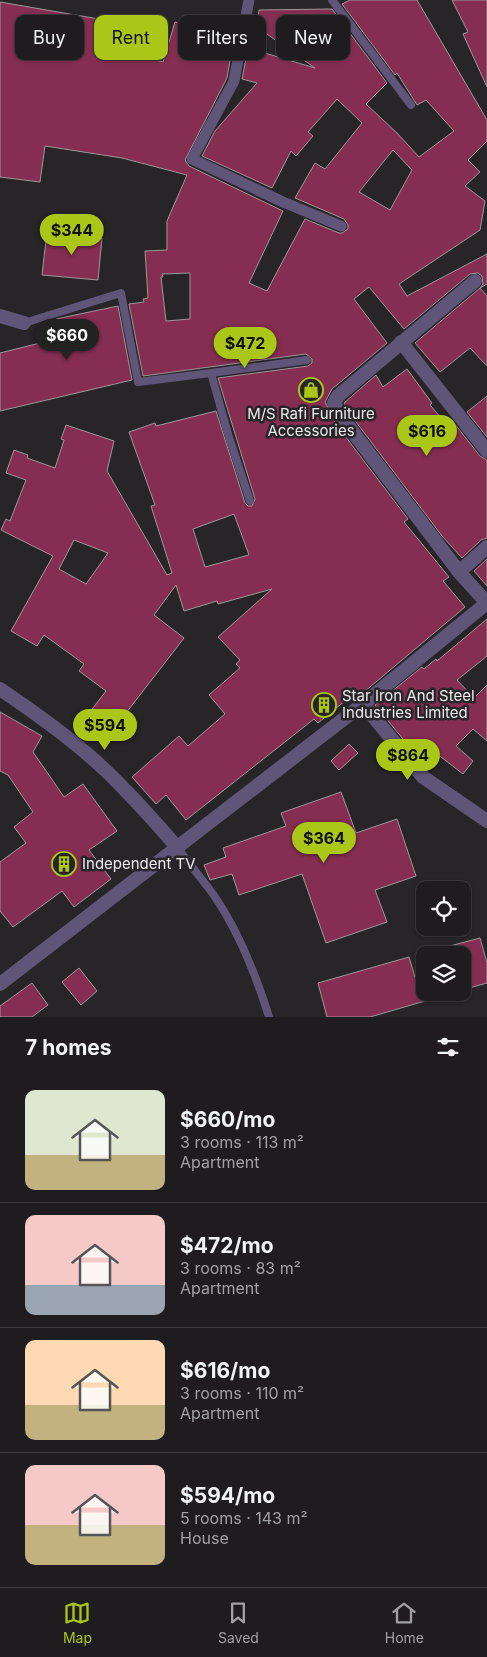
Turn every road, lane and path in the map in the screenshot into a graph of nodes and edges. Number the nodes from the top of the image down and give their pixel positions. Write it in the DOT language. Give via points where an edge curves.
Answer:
graph roads {
  1 [pos="249,0"];
  2 [pos="332,0"];
  3 [pos="411,105"];
  4 [pos="341,226"];
  5 [pos="475,281"];
  6 [pos="0,316"];
  7 [pos="24,323"];
  8 [pos="400,342"];
  9 [pos="307,360"];
  10 [pos="211,373"];
  11 [pos="487,452"];
  12 [pos="250,501"];
  13 [pos="487,547"];
  14 [pos="459,572"];
  15 [pos="487,603"];
  16 [pos="0,689"];
  17 [pos="364,704"];
  18 [pos="487,821"];
  19 [pos="178,848"];
  20 [pos="0,984"];
  21 [pos="269,1017"];
  1 -- 4 [label="street" via="234,80 192,159"];
  2 -- 3 [label="lane"];
  5 -- 8 [label="street"];
  6 -- 7 [label="street"];
  7 -- 10 [label="lane" via="121,293 138,382"];
  8 -- 11 [label="street"];
  8 -- 14 [label="street" via="338,396 334,404 342,419"];
  9 -- 10 [label="lane"];
  10 -- 12 [label="lane"];
  13 -- 14 [label="street"];
  14 -- 15 [label="street"];
  15 -- 17 [label="street"];
  16 -- 19 [label="street" via="87,754"];
  17 -- 18 [label="street" via="422,777"];
  17 -- 19 [label="street"];
  19 -- 20 [label="street"];
  19 -- 21 [label="lane" via="214,896 238,939"];
}
